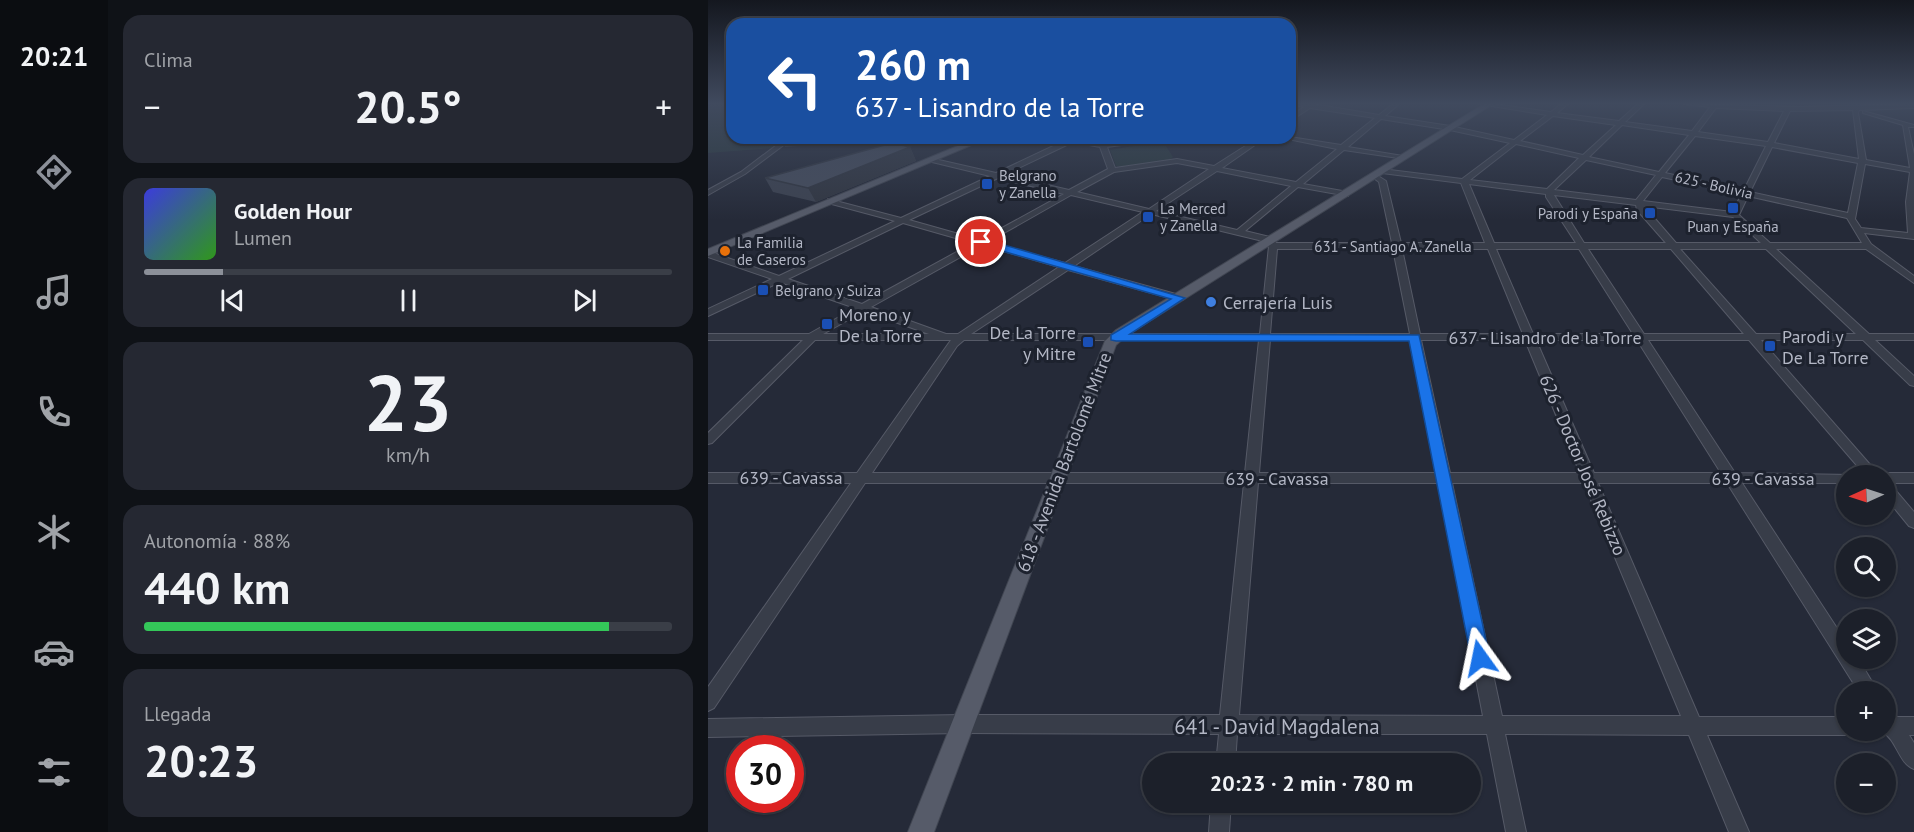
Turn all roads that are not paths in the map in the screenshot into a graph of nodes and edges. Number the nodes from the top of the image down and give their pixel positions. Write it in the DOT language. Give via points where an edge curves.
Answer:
graph roads {
  1 [pos="1315,143"];
  2 [pos="1346,143"];
  3 [pos="1427,143"];
  4 [pos="1514,143"];
  5 [pos="1519,143"];
  6 [pos="1600,143"];
  7 [pos="1686,143"];
  8 [pos="1761,143"];
  9 [pos="1859,143"];
  10 [pos="1908,143"];
  11 [pos="782,144"];
  12 [pos="969,144"];
  13 [pos="1064,144"];
  14 [pos="1095,144"];
  15 [pos="1125,144"];
  16 [pos="1253,144"];
  17 [pos="1770,144"];
  18 [pos="1104,146"];
  19 [pos="1341,147"];
  20 [pos="1172,152"];
  21 [pos="1585,157"];
  22 [pos="1403,158"];
  23 [pos="930,160"];
  24 [pos="1177,161"];
  25 [pos="1862,161"];
  26 [pos="1215,169"];
  27 [pos="1112,170"];
  28 [pos="1914,171"];
  29 [pos="1379,174"];
  30 [pos="1662,174"];
  31 [pos="997,176"];
  32 [pos="1464,182"];
  33 [pos="1295,185"];
  34 [pos="1071,192"];
  35 [pos="1746,192"];
  36 [pos="708,193"];
  37 [pos="1549,193"];
  38 [pos="1345,194"];
  39 [pos="831,201"];
  40 [pos="1639,204"];
  41 [pos="1151,212"];
  42 [pos="1735,215"];
  43 [pos="1851,216"];
  44 [pos="902,220"];
  45 [pos="1858,230"];
  46 [pos="1240,231"];
  47 [pos="1913,236"];
  48 [pos="981,242"];
  49 [pos="1272,243"];
  50 [pos="1397,246"];
  51 [pos="1489,246"];
  52 [pos="1583,246"];
  53 [pos="1675,246"];
  54 [pos="1767,246"];
  55 [pos="1868,246"];
  56 [pos="708,253"];
  57 [pos="1067,266"];
  58 [pos="781,278"];
  59 [pos="1914,280"];
  60 [pos="1180,298"];
  61 [pos="864,307"];
  62 [pos="708,313"];
  63 [pos="961,336"];
  64 [pos="708,337"];
  65 [pos="811,337"];
  66 [pos="945,337"];
  67 [pos="1116,337"];
  68 [pos="1414,337"];
  69 [pos="1754,337"];
  70 [pos="1865,337"];
  71 [pos="1914,337"];
  72 [pos="1263,338"];
  73 [pos="1529,338"];
  74 [pos="1641,338"];
  75 [pos="1914,382"];
  76 [pos="708,441"];
  77 [pos="1865,465"];
  78 [pos="861,477"];
  79 [pos="1588,477"];
  80 [pos="708,478"];
  81 [pos="1057,478"];
  82 [pos="1251,478"];
  83 [pos="1443,478"];
  84 [pos="1836,478"];
  85 [pos="1896,478"];
  86 [pos="1914,478"];
  87 [pos="1731,479"];
  88 [pos="1896,501"];
  89 [pos="1914,522"];
  90 [pos="1836,640"];
  91 [pos="708,702"];
  92 [pos="963,724"];
  93 [pos="1896,724"];
  94 [pos="1228,726"];
  95 [pos="1494,726"];
  96 [pos="1694,726"];
  97 [pos="1836,726"];
  98 [pos="1914,726"];
  99 [pos="708,728"];
  100 [pos="1896,734"];
  101 [pos="1226,753"];
  102 [pos="1914,760"];
  103 [pos="1220,813"];
  104 [pos="921,832"];
  105 [pos="1219,832"];
  106 [pos="1516,832"];
  107 [pos="1739,832"];
  1 -- 19 [label="street"];
  2 -- 19 [label="street"];
  3 -- 22 [label="main road, 618 - Avenida Bartolomé Mitre"];
  4 -- 32 [label="street"];
  5 -- 21 [label="street, 625 - Bolivia"];
  6 -- 21 [label="street"];
  7 -- 30 [label="street"];
  8 -- 17 [label="street"];
  9 -- 25 [label="street"];
  10 -- 28 [label="street"];
  11 -- 36 [label="street"];
  12 -- 23 [label="main road"];
  13 -- 31 [label="street"];
  14 -- 18 [label="street"];
  15 -- 18 [label="street"];
  16 -- 26 [label="street"];
  17 -- 25 [label="street"];
  17 -- 35 [label="street"];
  18 -- 27 [label="street"];
  19 -- 22 [label="street"];
  19 -- 33 [label="street"];
  20 -- 24 [label="street"];
  21 -- 30 [label="street, 625 - Bolivia"];
  21 -- 37 [label="street"];
  22 -- 29 [label="main road, 618 - Avenida Bartolomé Mitre"];
  23 -- 31 [label="street, 631 - Santiago A. Zanella"];
  23 -- 39 [label="main road"];
  24 -- 26 [label="street"];
  24 -- 27 [label="street"];
  25 -- 28 [label="street"];
  25 -- 43 [label="street"];
  26 -- 33 [label="street"];
  26 -- 41 [label="street"];
  27 -- 34 [label="street"];
  28 -- 47 [label="street"];
  29 -- 32 [label="street"];
  29 -- 38 [label="main road, 618 - Avenida Bartolomé Mitre"];
  29 -- 50 [label="street"];
  30 -- 35 [label="street, 625 - Bolivia"];
  30 -- 40 [label="street"];
  31 -- 34 [label="street, 631 - Santiago A. Zanella"];
  31 -- 44 [label="street"];
  32 -- 37 [label="street"];
  32 -- 51 [label="street, 626 - Doctor José Rebizzo"];
  33 -- 38 [label="street"];
  33 -- 46 [label="street"];
  34 -- 41 [label="street, 631 - Santiago A. Zanella"];
  34 -- 48 [label="street"];
  35 -- 42 [label="street"];
  35 -- 43 [label="street, 625 - Bolivia"];
  37 -- 40 [label="street"];
  37 -- 52 [label="street"];
  38 -- 49 [label="main road, 618 - Avenida Bartolomé Mitre"];
  39 -- 44 [label="street"];
  39 -- 56 [label="main road"];
  40 -- 42 [label="street"];
  40 -- 53 [label="street"];
  41 -- 46 [label="street, 631 - Santiago A. Zanella"];
  41 -- 57 [label="street"];
  42 -- 54 [label="street"];
  43 -- 45 [label="street"];
  44 -- 48 [label="street"];
  44 -- 58 [label="street"];
  45 -- 47 [label="street"];
  45 -- 55 [label="street"];
  46 -- 49 [label="street, 631 - Santiago A. Zanella"];
  48 -- 57 [label="street"];
  48 -- 61 [label="street"];
  49 -- 50 [label="street, 631 - Santiago A. Zanella"];
  49 -- 60 [label="main road, 618 - Avenida Bartolomé Mitre"];
  49 -- 72 [label="street"];
  50 -- 51 [label="street, 631 - Santiago A. Zanella"];
  50 -- 68 [label="street"];
  51 -- 52 [label="street, 631 - Santiago A. Zanella"];
  51 -- 73 [label="street, 626 - Doctor José Rebizzo"];
  52 -- 53 [label="street, 631 - Santiago A. Zanella"];
  52 -- 74 [label="street"];
  53 -- 54 [label="street, 631 - Santiago A. Zanella"];
  53 -- 69 [label="street"];
  54 -- 55 [label="street, 631 - Santiago A. Zanella"];
  54 -- 70 [label="street"];
  55 -- 59 [label="street"];
  56 -- 58 [label="street"];
  57 -- 60 [label="street"];
  57 -- 63 [label="street"];
  58 -- 61 [label="street"];
  58 -- 62 [label="street"];
  60 -- 67 [label="main road, 618 - Avenida Bartolomé Mitre"];
  61 -- 65 [label="street"];
  61 -- 66 [label="street"];
  63 -- 66 [label="street, 637 - Lisandro de la Torre"];
  63 -- 67 [label="street, 637 - Lisandro de la Torre"];
  63 -- 78 [label="street"];
  64 -- 65 [label="street, 637 - Lisandro de la Torre"];
  65 -- 66 [label="street, 637 - Lisandro de la Torre"];
  65 -- 76 [label="street"];
  67 -- 72 [label="street, 637 - Lisandro de la Torre"];
  67 -- 81 [label="main road, 618 - Avenida Bartolomé Mitre"];
  68 -- 72 [label="street, 637 - Lisandro de la Torre"];
  68 -- 73 [label="street, 637 - Lisandro de la Torre"];
  68 -- 83 [label="street"];
  69 -- 70 [label="street, 637 - Lisandro de la Torre"];
  69 -- 74 [label="street, 637 - Lisandro de la Torre"];
  69 -- 77 [label="street"];
  70 -- 71 [label="street, 637 - Lisandro de la Torre"];
  70 -- 75 [label="street"];
  72 -- 82 [label="street"];
  73 -- 74 [label="street, 637 - Lisandro de la Torre"];
  73 -- 79 [label="street, 626 - Doctor José Rebizzo"];
  74 -- 87 [label="street"];
  78 -- 80 [label="street, 639 - Cavassa"];
  78 -- 81 [label="street, 639 - Cavassa"];
  78 -- 91 [label="street"];
  79 -- 83 [label="street, 639 - Cavassa"];
  79 -- 87 [label="street, 639 - Cavassa"];
  79 -- 96 [label="street, 626 - Doctor José Rebizzo"];
  81 -- 82 [label="street, 639 - Cavassa"];
  81 -- 92 [label="main road, 618 - Avenida Bartolomé Mitre"];
  82 -- 83 [label="street, 639 - Cavassa"];
  82 -- 94 [label="street"];
  83 -- 95 [label="street"];
  84 -- 87 [label="street, 639 - Cavassa"];
  85 -- 86 [label="street"];
  87 -- 90 [label="street"];
  88 -- 89 [label="street"];
  92 -- 94 [label="street, 641 - David Magdalena"];
  92 -- 99 [label="street, 641 - David Magdalena"];
  92 -- 104 [label="main road, 618 - Avenida Bartolomé Mitre"];
  93 -- 98 [label="street"];
  94 -- 95 [label="street, 641 - David Magdalena"];
  94 -- 101 [label="street"];
  95 -- 96 [label="street, 641 - David Magdalena"];
  95 -- 106 [label="street"];
  96 -- 97 [label="street, 641 - David Magdalena"];
  96 -- 107 [label="street, 626 - Doctor José Rebizzo"];
  100 -- 102 [label="street"];
  103 -- 105 [label="street"];
}
